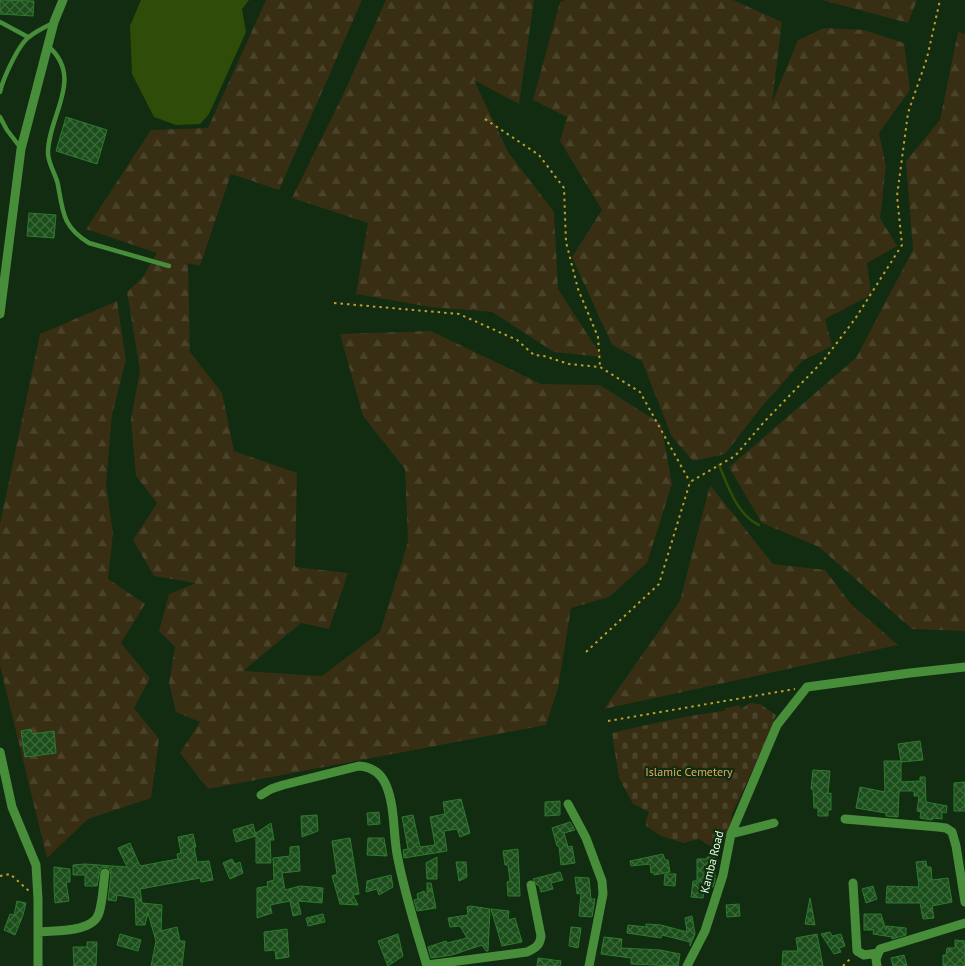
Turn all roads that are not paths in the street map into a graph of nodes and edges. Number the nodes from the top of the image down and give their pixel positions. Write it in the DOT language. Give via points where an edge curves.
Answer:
graph roads {
  1 [pos="63,0"];
  2 [pos="0,22"];
  3 [pos="54,22"];
  4 [pos="28,37"];
  5 [pos="47,45"];
  6 [pos="0,92"];
  7 [pos="0,117"];
  8 [pos="21,148"];
  9 [pos="169,266"];
  10 [pos="0,314"];
  11 [pos="965,667"];
  12 [pos="0,752"];
  13 [pos="261,795"];
  14 [pos="568,804"];
  15 [pos="845,819"];
  16 [pos="774,823"];
  17 [pos="731,834"];
  18 [pos="105,873"];
  19 [pos="853,883"];
  20 [pos="531,886"];
  21 [pos="965,902"];
  22 [pos="965,923"];
  23 [pos="38,932"];
  24 [pos="878,953"];
  25 [pos="427,965"];
  26 [pos="38,966"];
  27 [pos="589,966"];
  28 [pos="687,966"];
  29 [pos="877,966"];
  1 -- 3 [label="street"];
  2 -- 4 [label="lane"];
  3 -- 4 [label="lane"];
  3 -- 5 [label="street"];
  4 -- 6 [label="lane"];
  5 -- 8 [label="street"];
  5 -- 9 [label="lane" via="64,66 66,78 48,153 63,214 70,228 89,243"];
  7 -- 8 [label="lane"];
  8 -- 10 [label="street"];
  11 -- 17 [label="street, Kamba Road" via="807,687 777,725"];
  12 -- 23 [label="street" via="12,807 36,865"];
  13 -- 25 [label="street" via="283,785 359,766 370,767 380,774 390,799 397,852"];
  14 -- 27 [label="street" via="586,838 602,881 603,894"];
  15 -- 21 [label="street" via="938,827 952,832"];
  16 -- 17 [label="street"];
  17 -- 28 [label="street, Kamba Road" via="723,875 705,931"];
  18 -- 23 [label="street" via="98,915 90,925"];
  19 -- 24 [label="street" via="857,951 864,955"];
  20 -- 25 [label="street" via="541,936 537,947 527,952"];
  22 -- 24 [label="street" via="883,948"];
  23 -- 26 [label="street"];
  24 -- 29 [label="street"];
}
